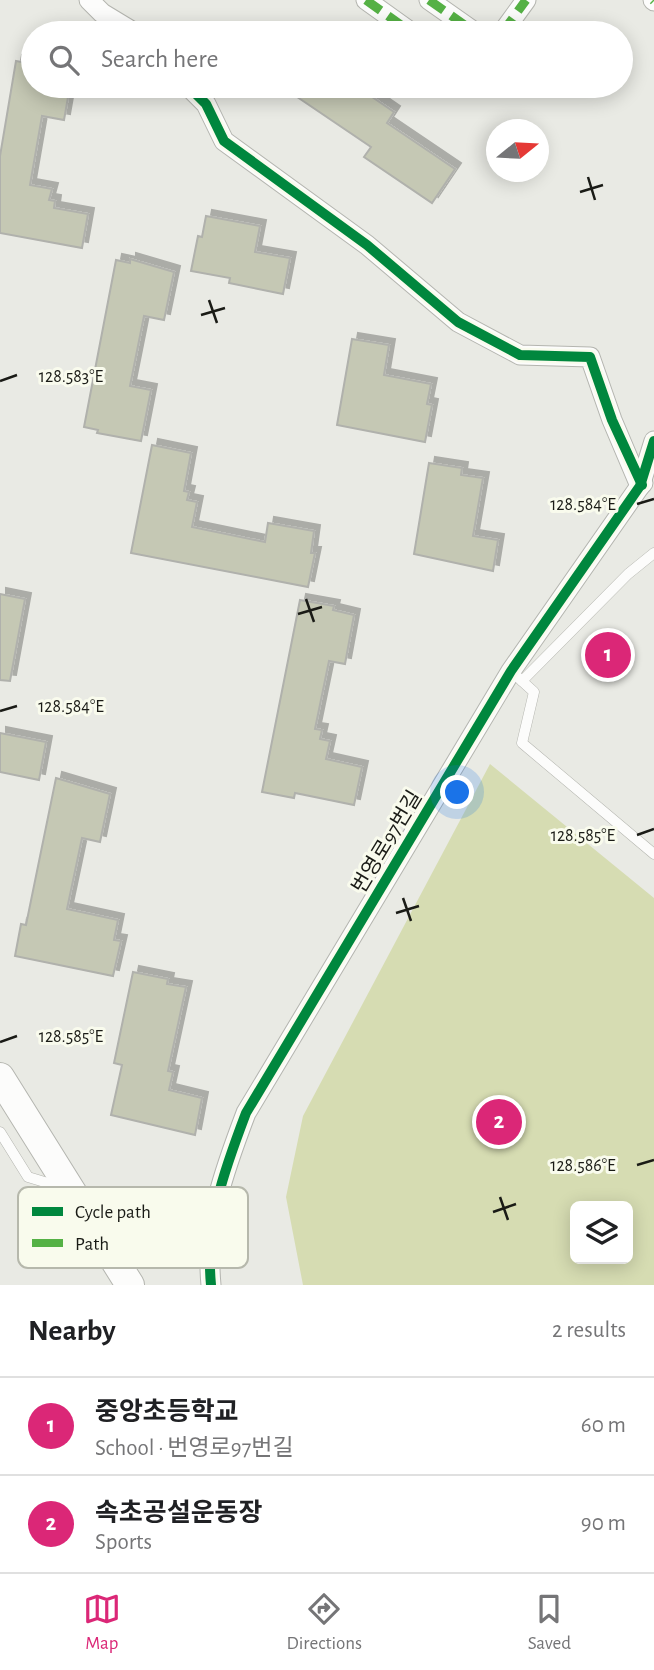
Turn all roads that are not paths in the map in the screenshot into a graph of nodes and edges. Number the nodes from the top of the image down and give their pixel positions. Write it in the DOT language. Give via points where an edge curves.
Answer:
graph roads {
  1 [pos="89,0"];
  2 [pos="366,0"];
  3 [pos="429,0"];
  4 [pos="526,0"];
  5 [pos="115,21"];
  6 [pos="395,21"];
  7 [pos="459,21"];
  8 [pos="511,21"];
  9 [pos="200,98"];
  10 [pos="654,441"];
  11 [pos="654,470"];
  12 [pos="640,486"];
  13 [pos="654,554"];
  14 [pos="516,676"];
  15 [pos="654,854"];
  16 [pos="0,1077"];
  17 [pos="0,1132"];
  18 [pos="60,1187"];
  19 [pos="69,1187"];
  20 [pos="219,1187"];
  21 [pos="120,1268"];
  22 [pos="130,1285"];
  1 -- 5 [label="street"];
  2 -- 6 [label="street"];
  3 -- 7 [label="street"];
  4 -- 8 [label="street"];
  9 -- 12 [label="street" via="224,141 367,245 458,322 520,355 590,357"];
  10 -- 12 [label="street, 번영로97번길"];
  11 -- 12 [label="street"];
  12 -- 14 [label="street, 번영로97번길"];
  13 -- 14 [label="lane"];
  14 -- 15 [label="lane" via="534,692 522,743"];
  14 -- 20 [label="street, 번영로97번길" via="246,1113"];
  16 -- 19 [label="main road"];
  17 -- 18 [label="lane" via="29,1177"];
  21 -- 22 [label="main road"];
}
